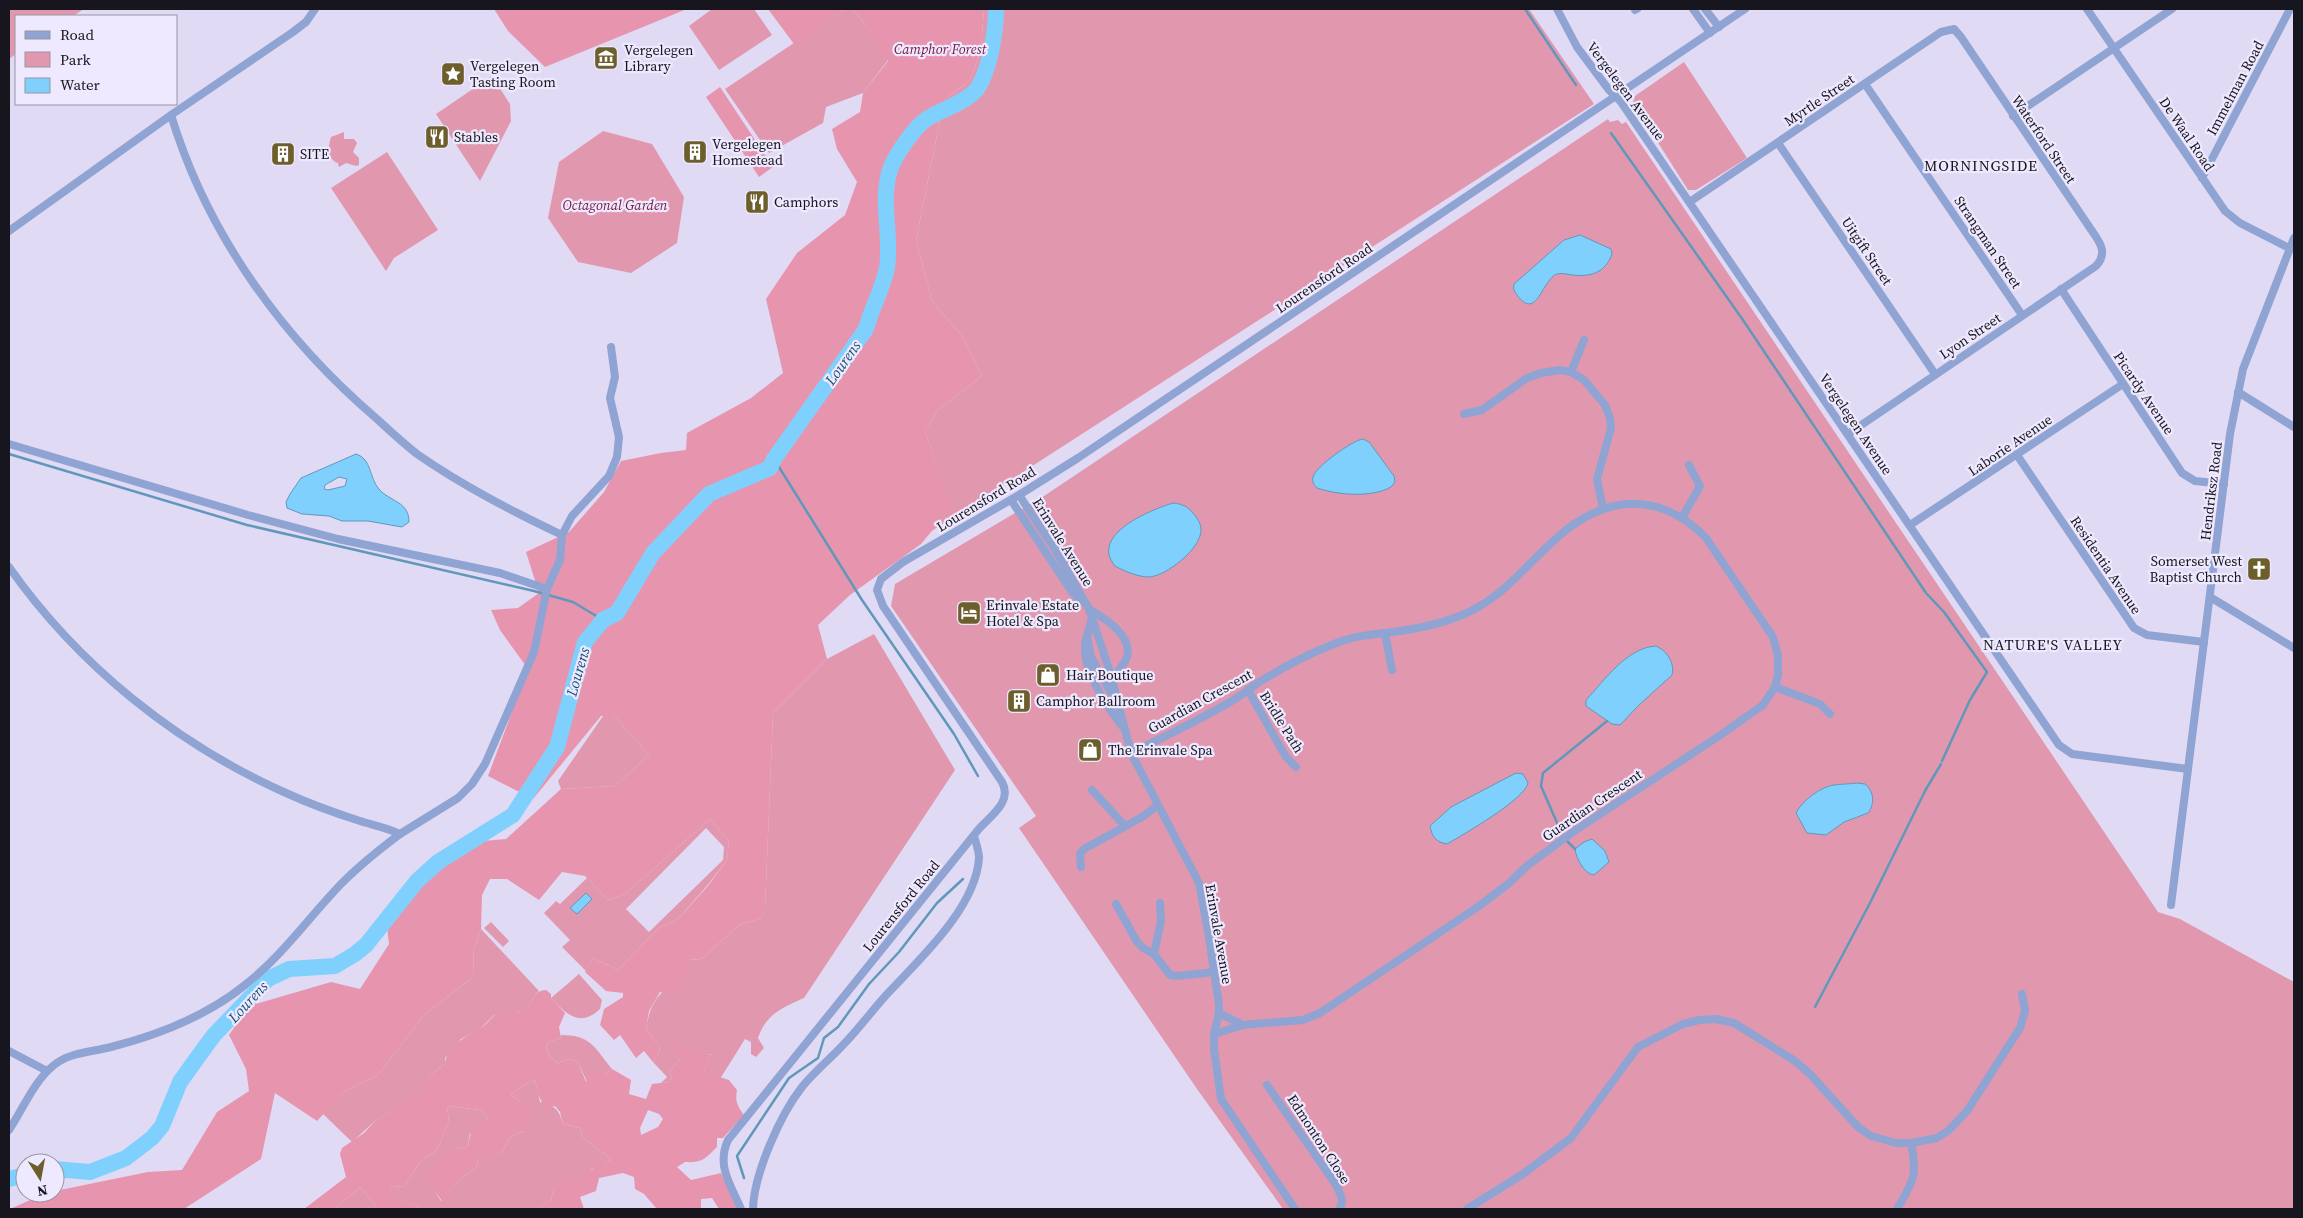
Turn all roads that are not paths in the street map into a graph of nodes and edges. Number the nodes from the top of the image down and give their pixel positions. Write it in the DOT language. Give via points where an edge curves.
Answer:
graph roads {
  1 [pos="315,9"];
  2 [pos="1556,9"];
  3 [pos="1693,9"];
  4 [pos="1705,9"];
  5 [pos="1745,9"];
  6 [pos="2087,9"];
  7 [pos="2172,9"];
  8 [pos="2290,9"];
  9 [pos="1719,27"];
  10 [pos="1710,33"];
  11 [pos="1961,37"];
  12 [pos="2114,48"];
  13 [pos="1865,84"];
  14 [pos="1616,96"];
  15 [pos="171,116"];
  16 [pos="2013,116"];
  17 [pos="1778,142"];
  18 [pos="2202,178"];
  19 [pos="1691,201"];
  20 [pos="9,231"];
  21 [pos="2294,238"];
  22 [pos="2289,248"];
  23 [pos="2103,256"];
  24 [pos="2061,289"];
  25 [pos="2022,315"];
  26 [pos="1584,340"];
  27 [pos="611,347"];
  28 [pos="1571,372"];
  29 [pos="1935,374"];
  30 [pos="2123,384"];
  31 [pos="2238,392"];
  32 [pos="1464,414"];
  33 [pos="2294,427"];
  34 [pos="1848,434"];
  35 [pos="9,444"];
  36 [pos="2017,456"];
  37 [pos="1689,465"];
  38 [pos="2224,484"];
  39 [pos="1019,495"];
  40 [pos="1011,500"];
  41 [pos="1604,509"];
  42 [pos="1682,518"];
  43 [pos="1910,526"];
  44 [pos="562,536"];
  45 [pos="9,567"];
  46 [pos="547,589"];
  47 [pos="2210,597"];
  48 [pos="1087,606"];
  49 [pos="1092,618"];
  50 [pos="1385,633"];
  51 [pos="1087,636"];
  52 [pos="2204,642"];
  53 [pos="2294,648"];
  54 [pos="1392,670"];
  55 [pos="1112,681"];
  56 [pos="1775,687"];
  57 [pos="1248,690"];
  58 [pos="1119,706"];
  59 [pos="1830,714"];
  60 [pos="1125,730"];
  61 [pos="1131,753"];
  62 [pos="1296,767"];
  63 [pos="2188,769"];
  64 [pos="1092,790"];
  65 [pos="1157,806"];
  66 [pos="1125,826"];
  67 [pos="400,834"];
  68 [pos="974,836"];
  69 [pos="1081,867"];
  70 [pos="1160,903"];
  71 [pos="1116,904"];
  72 [pos="2171,905"];
  73 [pos="1154,954"];
  74 [pos="1214,972"];
  75 [pos="2022,994"];
  76 [pos="1219,1012"];
  77 [pos="1243,1025"];
  78 [pos="1214,1034"];
  79 [pos="9,1051"];
  80 [pos="47,1071"];
  81 [pos="1267,1085"];
  82 [pos="9,1130"];
  83 [pos="1911,1144"];
  84 [pos="741,1209"];
  85 [pos="753,1209"];
  86 [pos="1295,1209"];
  87 [pos="1339,1209"];
  88 [pos="1467,1209"];
  89 [pos="1897,1209"];
  1 -- 15 [label="street" via="293,32"];
  2 -- 14 [label="street, Vergelegen Avenue" via="1578,47"];
  3 -- 10 [label="street"];
  4 -- 9 [label="street"];
  5 -- 9 [label="street, Lourensford Road"];
  6 -- 12 [label="street, De Waal Road"];
  7 -- 12 [label="street"];
  8 -- 18 [label="street, Immelman Road"];
  9 -- 10 [label="street, Lourensford Road"];
  10 -- 14 [label="street, Lourensford Road"];
  11 -- 13 [label="street, Myrtle Street" via="1954,29 1941,32"];
  11 -- 16 [label="street, Waterford Street"];
  12 -- 16 [label="street"];
  12 -- 18 [label="street, De Waal Road"];
  13 -- 17 [label="street, Myrtle Street"];
  13 -- 25 [label="street, Strangman Street"];
  14 -- 19 [label="street, Vergelegen Avenue"];
  14 -- 39 [label="street, Lourensford Road" via="1151,410"];
  15 -- 20 [label="street"];
  15 -- 44 [label="street" via="201,194 223,235 270,306 320,368 415,452 500,504"];
  16 -- 23 [label="street, Waterford Street" via="2100,243"];
  17 -- 19 [label="street, Myrtle Street"];
  17 -- 29 [label="street, Uitgift Street"];
  18 -- 22 [label="street, De Waal Road" via="2233,218"];
  19 -- 34 [label="street, Vergelegen Avenue"];
  21 -- 22 [label="street, Hendriksz Road"];
  22 -- 31 [label="street, Hendriksz Road" via="2243,369"];
  23 -- 24 [label="street, Lyon Street" via="2096,266"];
  24 -- 25 [label="street, Lyon Street"];
  24 -- 30 [label="street, Picardy Avenue"];
  25 -- 29 [label="street, Lyon Street"];
  26 -- 28 [label="street"];
  27 -- 44 [label="street" via="615,377 610,398 619,437 617,457 609,476 572,516"];
  28 -- 32 [label="street" via="1560,370 1527,378 1482,410"];
  28 -- 41 [label="street" via="1589,383 1610,418 1597,479"];
  29 -- 34 [label="street, Lyon Street"];
  30 -- 36 [label="street, Laborie Avenue"];
  30 -- 38 [label="street, Picardy Avenue" via="2182,473 2195,481"];
  31 -- 33 [label="street"];
  31 -- 38 [label="street, Hendriksz Road"];
  34 -- 43 [label="street, Vergelegen Avenue"];
  35 -- 46 [label="street" via="266,520 338,539 500,572"];
  36 -- 43 [label="street, Laborie Avenue"];
  36 -- 52 [label="street, Residentia Avenue" via="2134,628 2147,635"];
  37 -- 42 [label="street" via="1700,486"];
  38 -- 47 [label="street, Hendriksz Road"];
  39 -- 40 [label="street, Lourensford Road"];
  39 -- 48 [label="street, Erinvale Avenue"];
  40 -- 48 [label="street, Erinvale Avenue" via="1072,592"];
  40 -- 68 [label="street, Lourensford Road" via="903,562 881,579 877,590 883,606 1006,789 1006,799"];
  41 -- 42 [label="street, Guardian Crescent" via="1646,504"];
  41 -- 50 [label="street, Guardian Crescent" via="1548,544 1504,589 1479,607 1451,619"];
  42 -- 56 [label="street, Guardian Crescent" via="1706,538 1773,637 1779,665"];
  43 -- 63 [label="street, Vergelegen Avenue" via="2059,745 2072,754"];
  44 -- 46 [label="street" via="560,560"];
  45 -- 67 [label="street" via="50,619 90,661 181,735 232,766 285,792"];
  46 -- 67 [label="street" via="534,652 485,764 458,798"];
  47 -- 52 [label="street, Hendriksz Road"];
  47 -- 53 [label="street"];
  48 -- 49 [label="street, Erinvale Avenue"];
  48 -- 55 [label="street" via="1115,626 1126,648 1127,657"];
  49 -- 51 [label="street"];
  49 -- 55 [label="street, Erinvale Avenue"];
  50 -- 54 [label="street"];
  50 -- 57 [label="street, Guardian Crescent" via="1335,643"];
  51 -- 58 [label="street" via="1094,662"];
  51 -- 60 [label="street" via="1084,650 1094,681"];
  52 -- 63 [label="street, Hendriksz Road"];
  55 -- 58 [label="street, Erinvale Avenue"];
  56 -- 59 [label="street" via="1820,704"];
  56 -- 77 [label="street, Guardian Crescent" via="1763,705 1746,718 1573,832 1479,906 1320,1013 1303,1020"];
  57 -- 61 [label="street, Guardian Crescent"];
  57 -- 62 [label="street, Bridle Path" via="1286,757"];
  58 -- 60 [label="street, Erinvale Avenue"];
  60 -- 61 [label="street, Erinvale Avenue"];
  61 -- 65 [label="street, Erinvale Avenue"];
  63 -- 72 [label="street, Hendriksz Road"];
  64 -- 66 [label="street"];
  65 -- 66 [label="street"];
  65 -- 74 [label="street, Erinvale Avenue" via="1198,883"];
  66 -- 69 [label="street" via="1084,849 1080,854"];
  67 -- 80 [label="street" via="372,855 276,958 236,991 166,1030 71,1056"];
  68 -- 84 [label="street, Lourensford Road" via="728,1140 723,1151 723,1166"];
  68 -- 85 [label="street" via="979,857 976,874 962,902 924,957 794,1098 762,1170"];
  70 -- 73 [label="street" via="1162,921"];
  71 -- 73 [label="street" via="1136,942"];
  73 -- 74 [label="street" via="1167,973 1173,976"];
  74 -- 76 [label="street, Erinvale Avenue"];
  75 -- 83 [label="street" via="2025,1011 2020,1028 1967,1111 1937,1138"];
  76 -- 77 [label="street"];
  76 -- 78 [label="street, Erinvale Avenue"];
  77 -- 78 [label="street, Guardian Crescent"];
  78 -- 86 [label="street, Erinvale Avenue" via="1221,1099"];
  79 -- 80 [label="street"];
  80 -- 82 [label="street"];
  81 -- 87 [label="street, Edmonton Close" via="1336,1185 1342,1198"];
  83 -- 88 [label="street" via="1885,1141 1858,1127 1800,1065 1751,1032 1725,1021 1699,1020 1683,1024 1638,1047 1571,1138 1523,1174"];
  83 -- 89 [label="street" via="1915,1159 1914,1177"];
}
